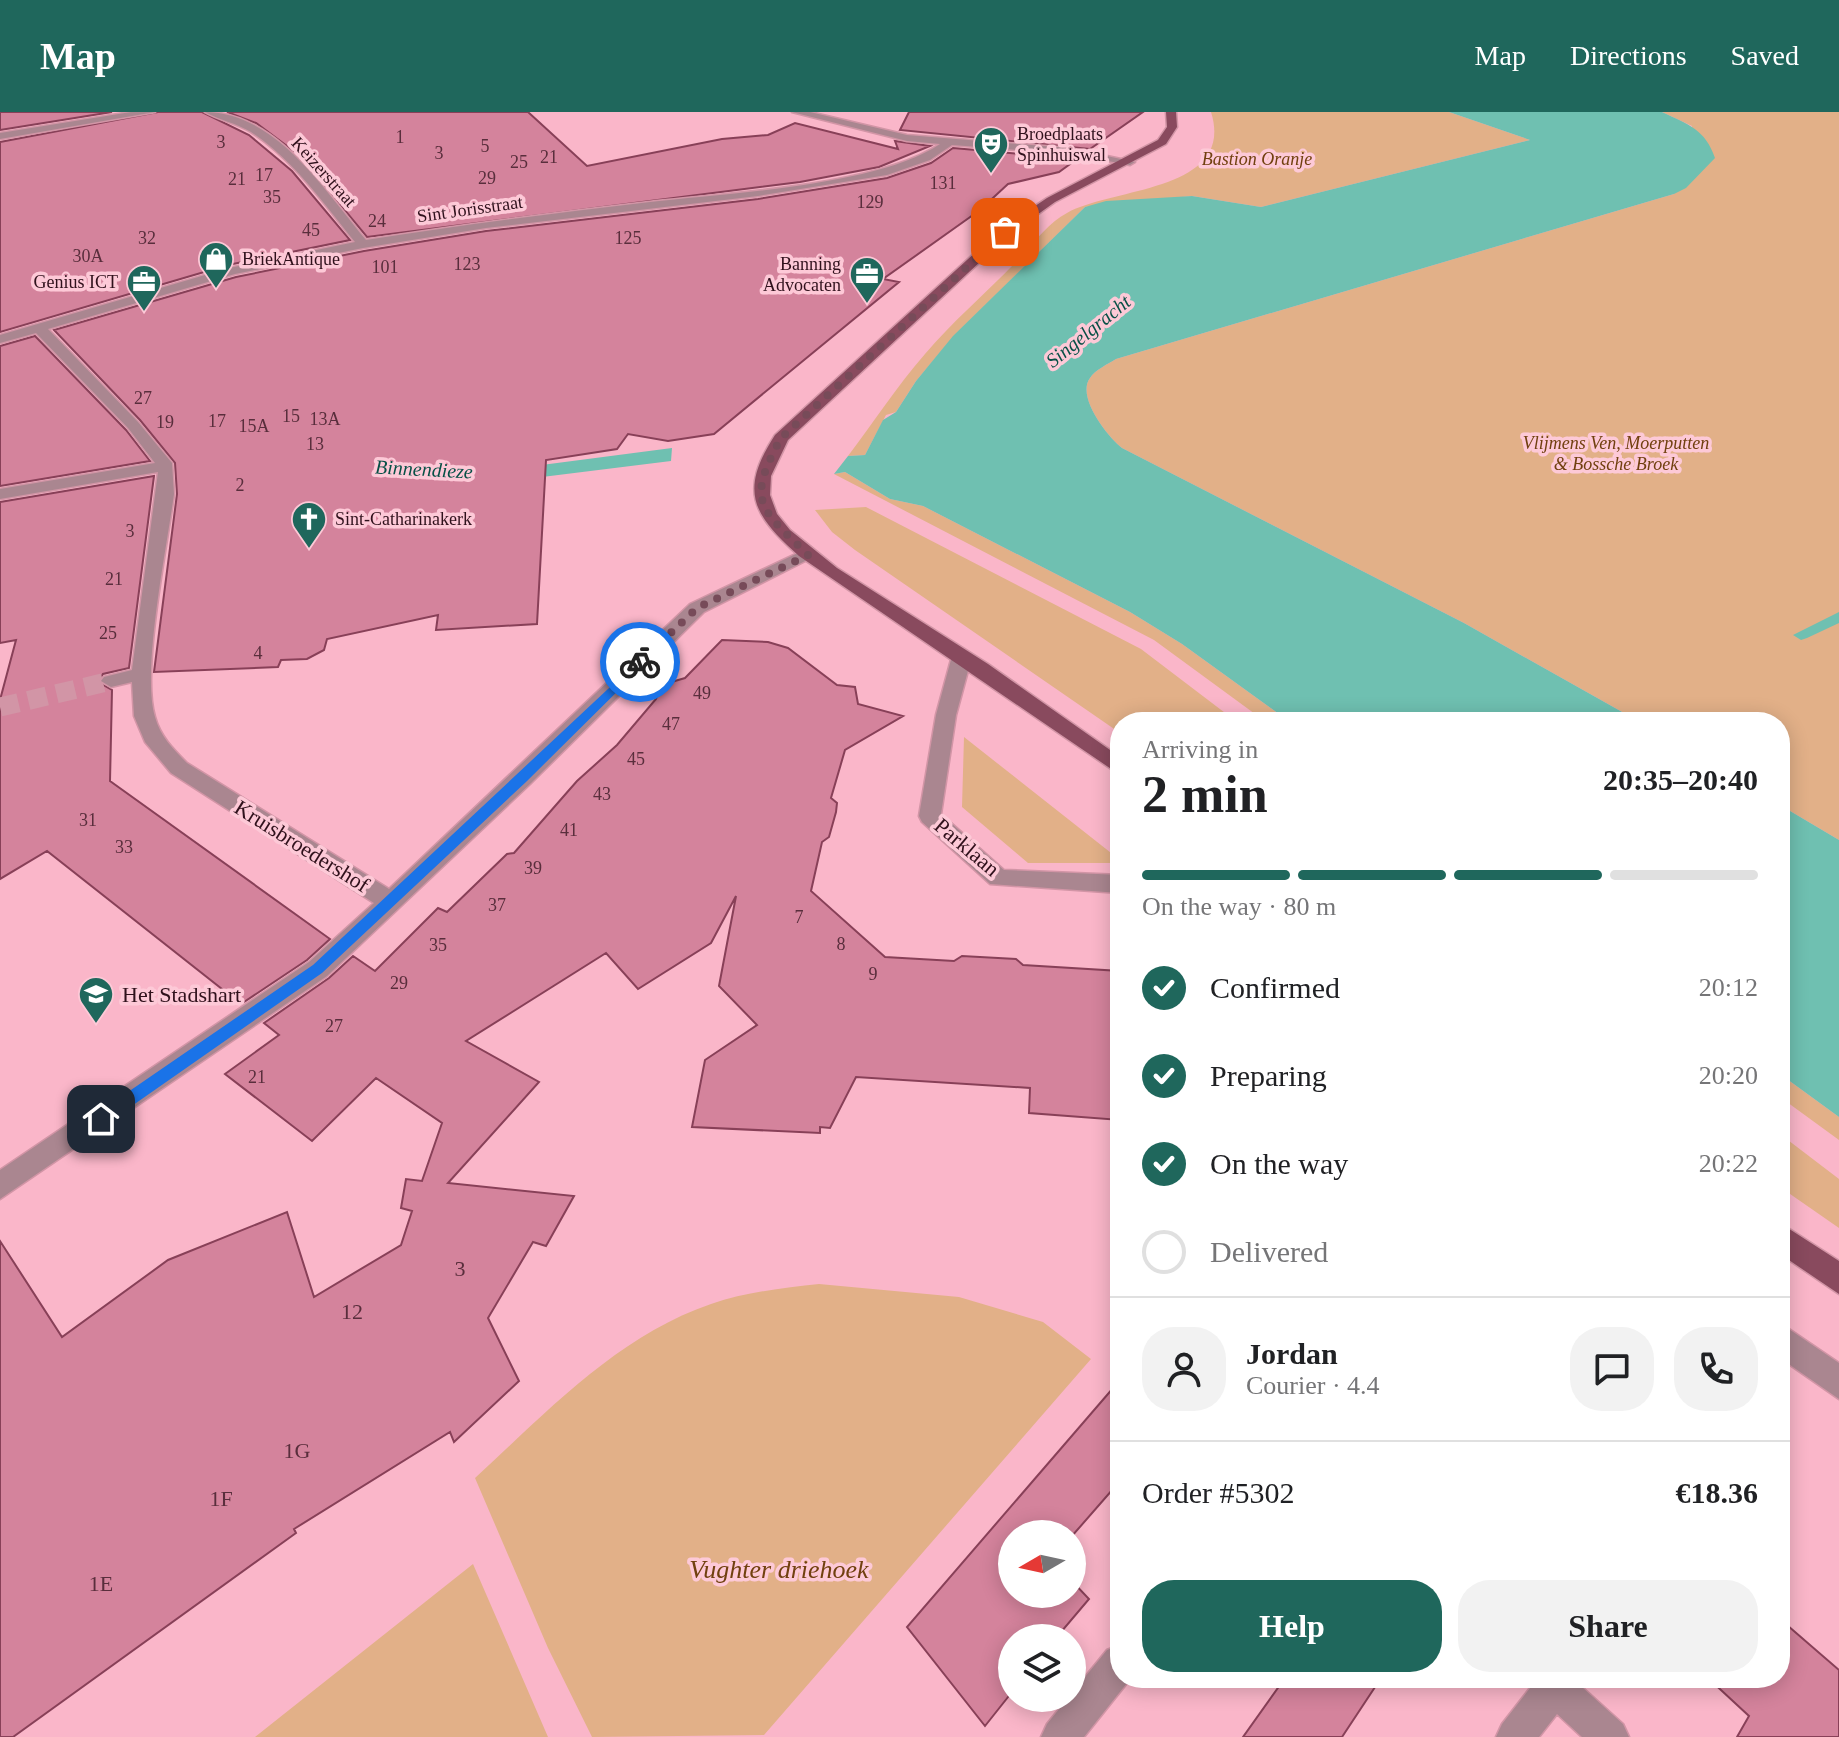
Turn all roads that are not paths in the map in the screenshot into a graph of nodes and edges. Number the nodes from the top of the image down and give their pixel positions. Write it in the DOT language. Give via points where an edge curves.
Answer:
graph roads {
  1 [pos="150,112"];
  2 [pos="210,112"];
  3 [pos="797,112"];
  4 [pos="1171,112"];
  5 [pos="876,117"];
  6 [pos="855,126"];
  7 [pos="0,136"];
  8 [pos="948,143"];
  9 [pos="1021,150"];
  10 [pos="1130,162"];
  11 [pos="1110,172"];
  12 [pos="363,244"];
  13 [pos="38,327"];
  14 [pos="0,339"];
  15 [pos="166,466"];
  16 [pos="0,494"];
  17 [pos="808,555"];
  18 [pos="962,656"];
  19 [pos="141,674"];
  20 [pos="111,681"];
  21 [pos="1110,761"];
  22 [pos="1110,884"];
  23 [pos="391,902"];
  24 [pos="0,1186"];
  25 [pos="1790,1244"];
  26 [pos="1839,1279"];
  27 [pos="1790,1346"];
  28 [pos="1839,1383"];
  29 [pos="1110,1675"];
  30 [pos="1546,1688"];
  31 [pos="1555,1688"];
  32 [pos="1060,1737"];
  33 [pos="1515,1737"];
  34 [pos="1610,1737"];
  1 -- 7 [label="street"];
  2 -- 12 [label="street, Keizerstraat" via="224,114 272,143"];
  3 -- 6 [label="street"];
  4 -- 10 [label="main road" via="1172,127 1162,142"];
  5 -- 6 [label="street"];
  6 -- 8 [label="street"];
  8 -- 9 [label="street"];
  8 -- 12 [label="street, Sint Jorisstraat" via="926,158 887,172"];
  9 -- 10 [label="street" via="1069,151"];
  9 -- 11 [label="street"];
  10 -- 11 [label="main road"];
  11 -- 17 [label="main road" via="1051,200 1005,232 781,438 761,474 761,496 770,517"];
  12 -- 13 [label="street, Sint Jorisstraat" via="233,271"];
  13 -- 14 [label="street, Sint Jorisstraat"];
  13 -- 15 [label="street"];
  15 -- 16 [label="street"];
  15 -- 19 [label="street, Kruisbroedershof"];
  17 -- 18 [label="main road"];
  17 -- 23 [label="street, Kruisbroedershof" via="697,608"];
  18 -- 21 [label="main road"];
  18 -- 22 [label="street, Parklaan" via="946,715 930,816 998,878"];
  19 -- 20 [label="street"];
  19 -- 23 [label="street, Kruisbroedershof" via="144,716 155,742 179,768"];
  23 -- 24 [label="street" via="318,969"];
  25 -- 26 [label="main road"];
  27 -- 28 [label="street"];
  29 -- 32 [label="street"];
  30 -- 33 [label="street"];
  31 -- 34 [label="street"];
}
